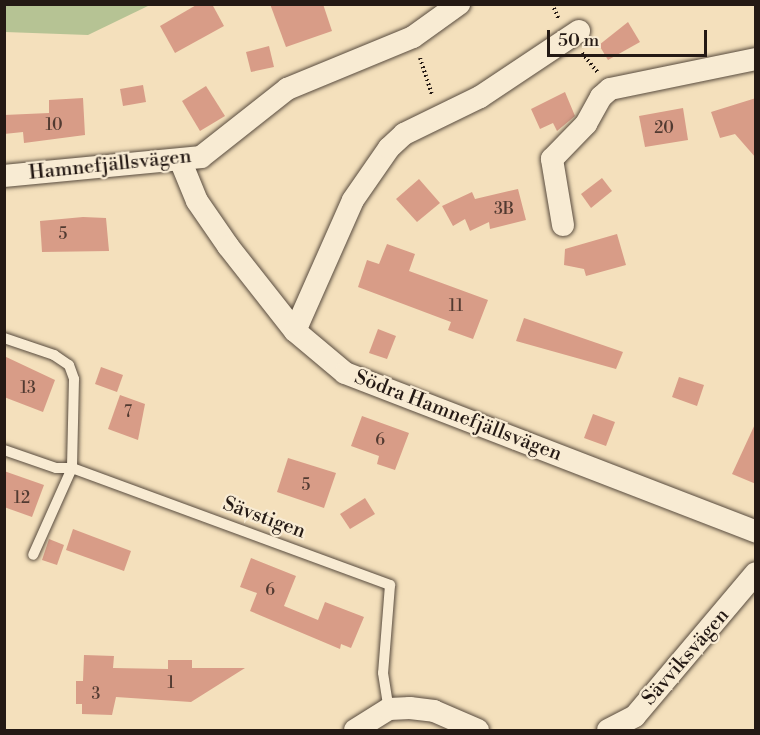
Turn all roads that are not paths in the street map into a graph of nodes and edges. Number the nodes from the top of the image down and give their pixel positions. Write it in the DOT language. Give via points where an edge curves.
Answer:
graph roads {
  1 [pos="459,4"];
  2 [pos="579,31"];
  3 [pos="756,59"];
  4 [pos="181,162"];
  5 [pos="4,176"];
  6 [pos="563,225"];
  7 [pos="295,331"];
  8 [pos="4,338"];
  9 [pos="4,450"];
  10 [pos="72,468"];
  11 [pos="756,532"];
  12 [pos="33,555"];
  13 [pos="756,573"];
  14 [pos="389,709"];
  15 [pos="355,730"];
  16 [pos="478,730"];
  17 [pos="608,730"];
  1 -- 4 [label="street, Hamnefjällsvägen" via="413,37 300,82 218,146"];
  2 -- 7 [label="street" via="480,97 404,134 368,177"];
  3 -- 6 [label="street" via="610,89 586,124 552,159"];
  4 -- 5 [label="street, Hamnefjällsvägen"];
  4 -- 7 [label="street, Södra Hamnefjällsvägen" via="197,201"];
  7 -- 11 [label="street, Södra Hamnefjällsvägen" via="320,356 361,380"];
  8 -- 10 [label="lane" via="69,365 74,380"];
  9 -- 10 [label="lane, Sävstigen" via="56,468"];
  10 -- 12 [label="lane"];
  10 -- 14 [label="lane, Sävstigen" via="390,585 382,673"];
  13 -- 17 [label="street, Sävviksvägen" via="635,717"];
  14 -- 15 [label="street"];
  14 -- 16 [label="street" via="434,711"];
}
